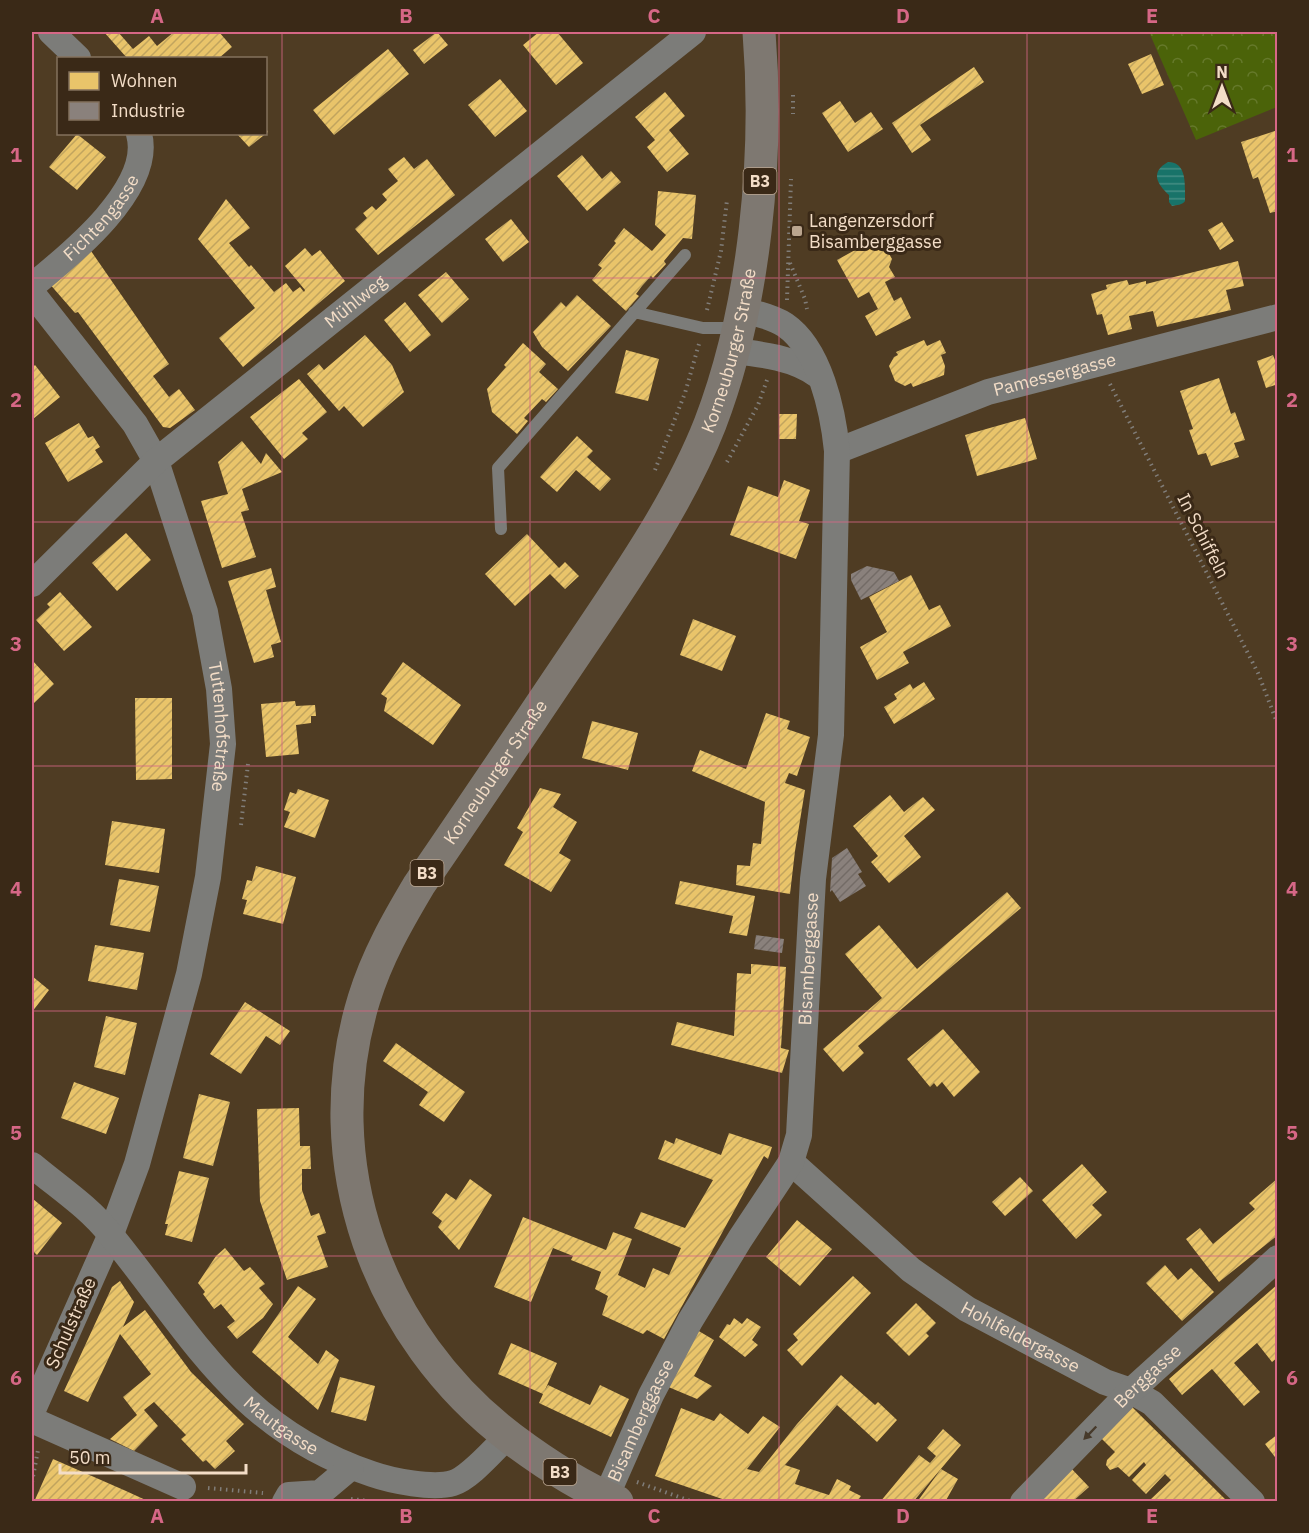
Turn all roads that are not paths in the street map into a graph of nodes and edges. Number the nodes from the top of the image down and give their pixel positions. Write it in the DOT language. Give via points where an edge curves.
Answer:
graph roads {
  1 [pos="51,32"];
  2 [pos="693,32"];
  3 [pos="759,32"];
  4 [pos="77,57"];
  5 [pos="139,135"];
  6 [pos="685,255"];
  7 [pos="32,286"];
  8 [pos="32,293"];
  9 [pos="634,312"];
  10 [pos="1278,317"];
  11 [pos="737,330"];
  12 [pos="819,376"];
  13 [pos="837,450"];
  14 [pos="156,461"];
  15 [pos="501,529"];
  16 [pos="32,584"];
  17 [pos="791,1162"];
  18 [pos="32,1165"];
  19 [pos="111,1234"];
  20 [pos="1278,1258"];
  21 [pos="1131,1391"];
  22 [pos="32,1412"];
  23 [pos="32,1420"];
  24 [pos="508,1436"];
  25 [pos="351,1467"];
  26 [pos="183,1486"];
  27 [pos="613,1491"];
  28 [pos="287,1498"];
  29 [pos="1023,1502"];
  30 [pos="1252,1502"];
  1 -- 4 [label="street"];
  2 -- 14 [label="street, Mühlweg"];
  3 -- 11 [label="main road, Korneuburger Straße / B3" via="761,163 752,249"];
  5 -- 7 [label="street, Fichtengasse" via="141,158 134,177 108,214 93,234"];
  6 -- 9 [label="lane"];
  8 -- 14 [label="street, Tuttenhofstraße" via="135,424"];
  9 -- 11 [label="lane" via="703,328"];
  9 -- 15 [label="lane" via="498,468"];
  10 -- 13 [label="street, Pamessergasse" via="988,392"];
  11 -- 12 [label="street" via="775,357 799,364"];
  11 -- 12 [label="street, Bisamberggasse" via="783,323 814,360"];
  11 -- 24 [label="main road, Korneuburger Straße / B3" via="722,391 694,460 602,615 393,928 358,1024 348,1084 348,1133 353,1188 368,1242 396,1305 427,1354 474,1407"];
  12 -- 13 [label="street, Bisamberggasse" via="834,419"];
  13 -- 17 [label="street, Bisamberggasse" via="831,735 813,879 799,1135"];
  14 -- 16 [label="street, Mühlweg"];
  14 -- 19 [label="street, Tuttenhofstraße" via="206,612 219,689 223,744 208,877 189,974 137,1164"];
  17 -- 21 [label="street, Hohlfeldergasse" via="911,1270 968,1309 1105,1382"];
  17 -- 27 [label="street, Bisamberggasse" via="690,1321 651,1395"];
  18 -- 19 [label="street, Mautgasse"];
  19 -- 22 [label="street, Schulstraße"];
  19 -- 25 [label="street, Mautgasse" via="225,1381 300,1442"];
  20 -- 21 [label="street, Berggasse"];
  21 -- 29 [label="street, Berggasse, one-way"];
  21 -- 30 [label="street, Hohlfeldergasse" via="1152,1403"];
  23 -- 26 [label="street"];
  24 -- 25 [label="street, Mautgasse" via="453,1483 393,1481"];
  24 -- 27 [label="main road, Korneuburger Straße / B3" via="567,1477"];
  25 -- 28 [label="street" via="320,1493"];
}
